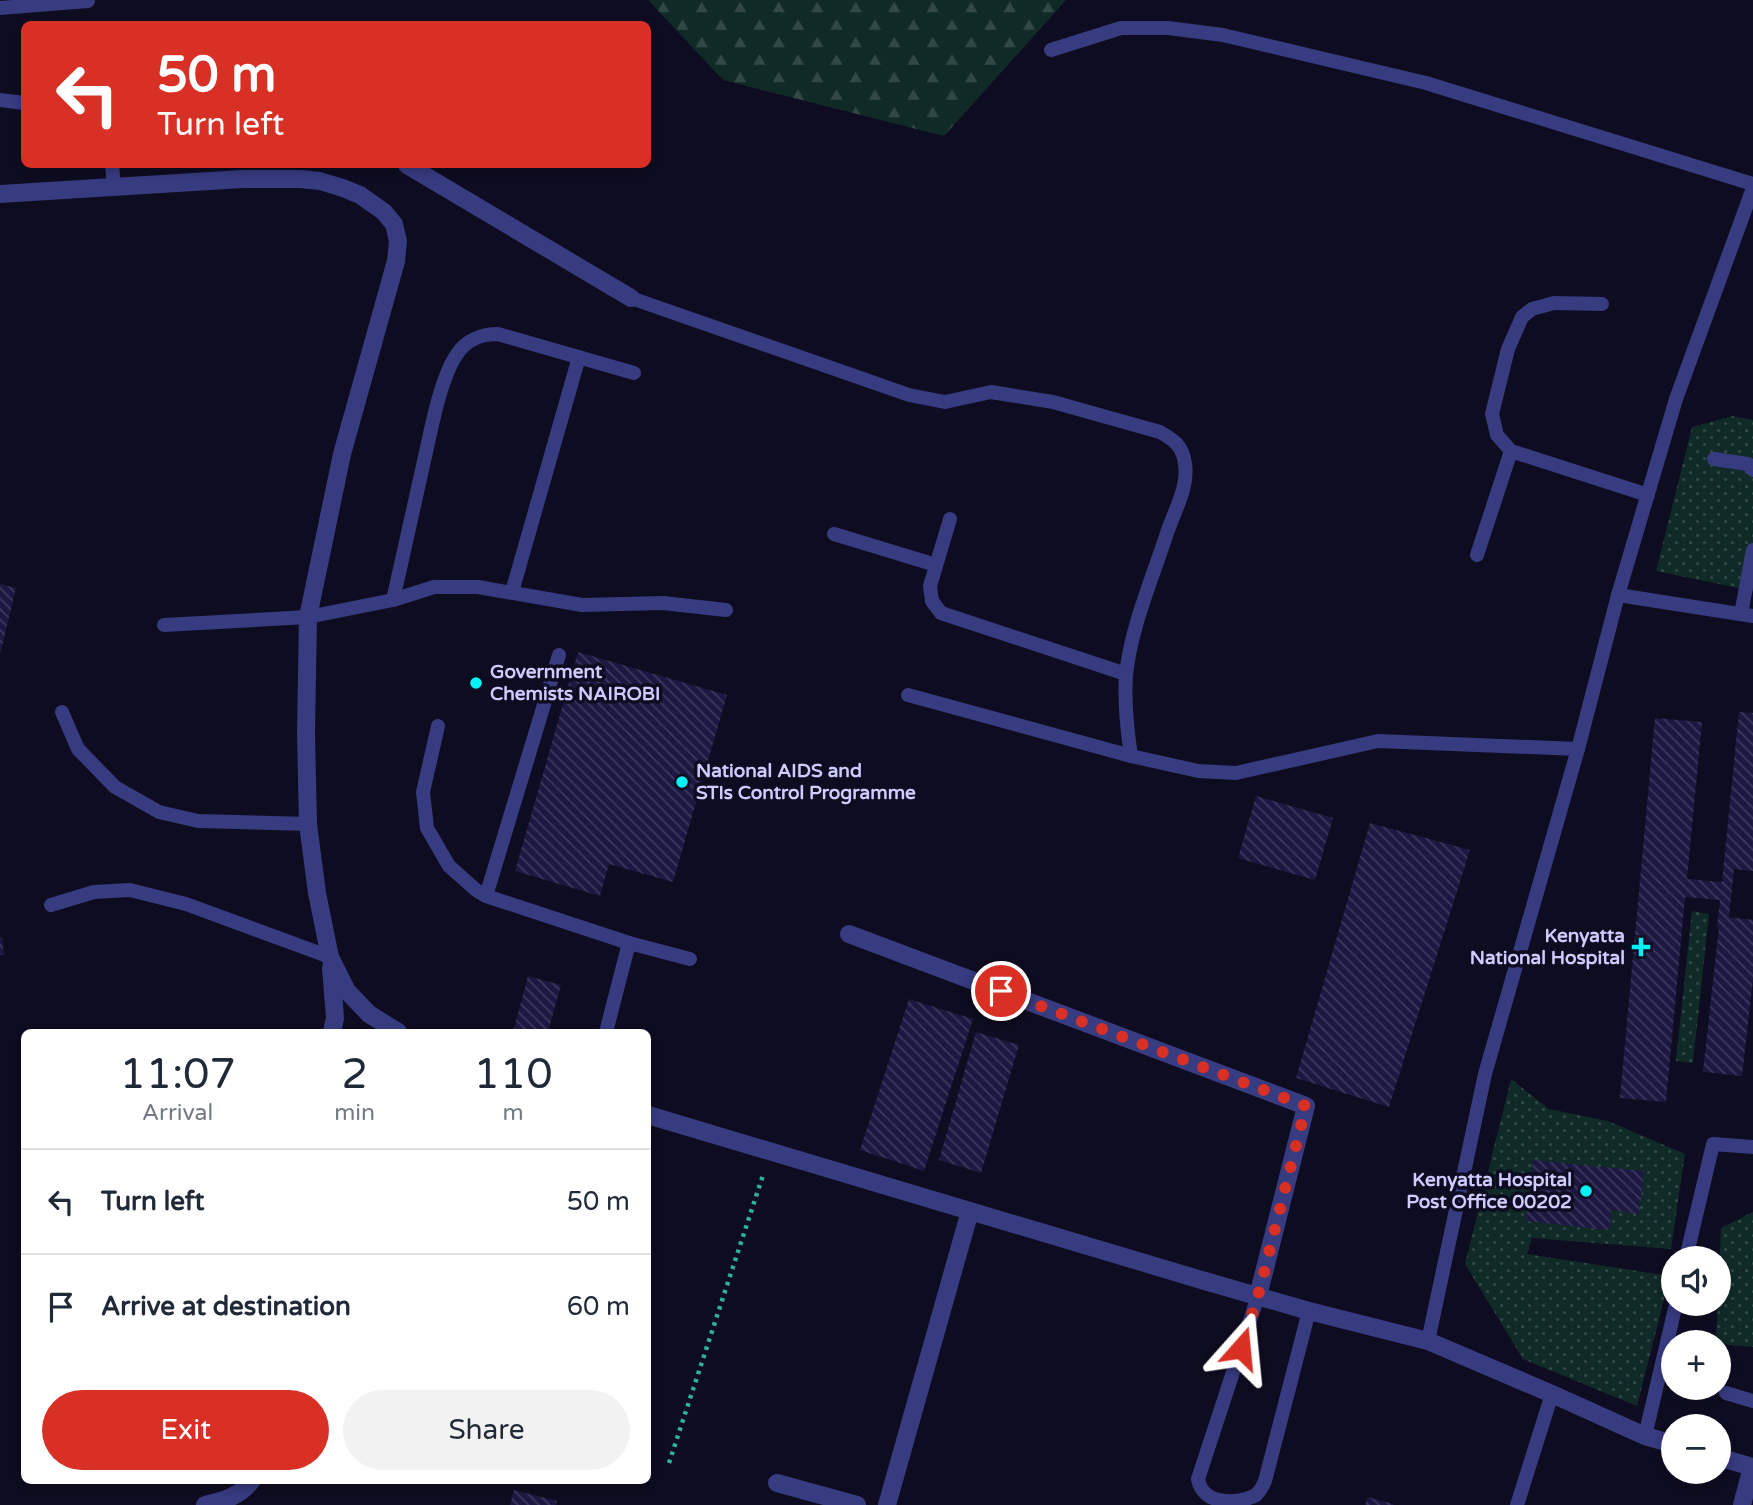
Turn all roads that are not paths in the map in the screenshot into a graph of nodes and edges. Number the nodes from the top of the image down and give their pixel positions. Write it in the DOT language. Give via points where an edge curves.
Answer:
graph roads {
  1 [pos="88,1"];
  2 [pos="0,8"];
  3 [pos="1051,50"];
  4 [pos="0,100"];
  5 [pos="21,103"];
  6 [pos="112,168"];
  7 [pos="412,168"];
  8 [pos="1753,186"];
  9 [pos="114,187"];
  10 [pos="0,194"];
  11 [pos="631,298"];
  12 [pos="1602,304"];
  13 [pos="579,357"];
  14 [pos="634,373"];
  15 [pos="1511,451"];
  16 [pos="1714,459"];
  17 [pos="1753,470"];
  18 [pos="1648,495"];
  19 [pos="950,519"];
  20 [pos="834,534"];
  21 [pos="1753,550"];
  22 [pos="1477,555"];
  23 [pos="936,565"];
  24 [pos="512,592"];
  25 [pos="1619,596"];
  26 [pos="393,600"];
  27 [pos="726,610"];
  28 [pos="1747,615"];
  29 [pos="308,617"];
  30 [pos="164,625"];
  31 [pos="558,655"];
  32 [pos="1126,674"];
  33 [pos="908,695"];
  34 [pos="62,712"];
  35 [pos="438,726"];
  36 [pos="1578,749"];
  37 [pos="1131,756"];
  38 [pos="308,824"];
  39 [pos="486,895"];
  40 [pos="51,905"];
  41 [pos="849,934"];
  42 [pos="629,943"];
  43 [pos="330,957"];
  44 [pos="690,959"];
  45 [pos="333,1029"];
  46 [pos="393,1029"];
  47 [pos="607,1029"];
  48 [pos="651,1116"];
  49 [pos="1753,1147"];
  50 [pos="970,1211"];
  51 [pos="1689,1246"];
  52 [pos="1258,1296"];
  53 [pos="1309,1311"];
  54 [pos="1673,1316"];
  55 [pos="1428,1341"];
  56 [pos="1552,1394"];
  57 [pos="1731,1394"];
  58 [pos="1753,1401"];
  59 [pos="1645,1436"];
  60 [pos="1661,1441"];
  61 [pos="1731,1461"];
  62 [pos="1753,1467"];
  63 [pos="777,1483"];
  64 [pos="250,1484"];
  65 [pos="205,1505"];
  66 [pos="857,1505"];
  67 [pos="887,1505"];
  68 [pos="1517,1505"];
  69 [pos="1742,1505"];
  1 -- 2 [label="lane"];
  3 -- 8 [label="lane" via="1122,28 1223,35 1426,83"];
  4 -- 5 [label="lane"];
  6 -- 9 [label="lane"];
  7 -- 11 [label="street"];
  8 -- 18 [label="lane" via="1676,399"];
  9 -- 10 [label="street"];
  9 -- 29 [label="street" via="242,179 320,181 360,195 394,224 396,261 342,454"];
  11 -- 32 [label="lane" via="909,395 944,402 991,392 1053,402 1160,432 1176,441 1185,463 1185,484 1133,635"];
  12 -- 15 [label="lane" via="1554,303 1522,317 1508,349 1492,414 1497,435"];
  13 -- 14 [label="lane"];
  13 -- 24 [label="lane"];
  13 -- 26 [label="lane" via="498,334 470,340 457,353 433,422"];
  15 -- 18 [label="lane"];
  15 -- 22 [label="lane"];
  16 -- 17 [label="lane" via="1748,464"];
  18 -- 25 [label="lane"];
  19 -- 23 [label="lane"];
  20 -- 23 [label="lane"];
  21 -- 28 [label="lane"];
  23 -- 32 [label="lane" via="930,586 941,613"];
  24 -- 26 [label="lane" via="478,586 434,587"];
  24 -- 27 [label="lane" via="582,605 663,603"];
  25 -- 28 [label="lane"];
  25 -- 36 [label="lane"];
  26 -- 29 [label="lane"];
  29 -- 30 [label="lane"];
  29 -- 38 [label="street"];
  31 -- 39 [label="lane"];
  32 -- 37 [label="lane" via="1125,719"];
  33 -- 37 [label="lane"];
  34 -- 38 [label="lane" via="78,749 115,787 159,811 198,821"];
  35 -- 39 [label="lane" via="423,792 427,828 449,866"];
  36 -- 37 [label="lane" via="1378,741 1236,773 1198,771"];
  36 -- 55 [label="lane" via="1485,1074"];
  38 -- 43 [label="street"];
  39 -- 42 [label="lane"];
  40 -- 43 [label="lane" via="94,892 130,890 186,904"];
  41 -- 52 [label="street" via="1306,1106"];
  42 -- 44 [label="lane"];
  42 -- 47 [label="lane"];
  43 -- 45 [label="street"];
  43 -- 46 [label="street" via="347,991 369,1014"];
  48 -- 50 [label="street"];
  49 -- 51 [label="lane" via="1713,1144"];
  50 -- 52 [label="street"];
  50 -- 67 [label="street"];
  52 -- 53 [label="street"];
  52 -- 53 [label="lane" via="1198,1479 1203,1494 1218,1504 1249,1500 1265,1481"];
  53 -- 55 [label="street"];
  54 -- 59 [label="lane"];
  55 -- 56 [label="street"];
  56 -- 59 [label="street"];
  56 -- 68 [label="lane"];
  57 -- 58 [label="lane"];
  59 -- 60 [label="street"];
  61 -- 62 [label="street"];
  62 -- 69 [label="street"];
  63 -- 66 [label="street"];
  64 -- 65 [label="street" via="232,1498"];
}
